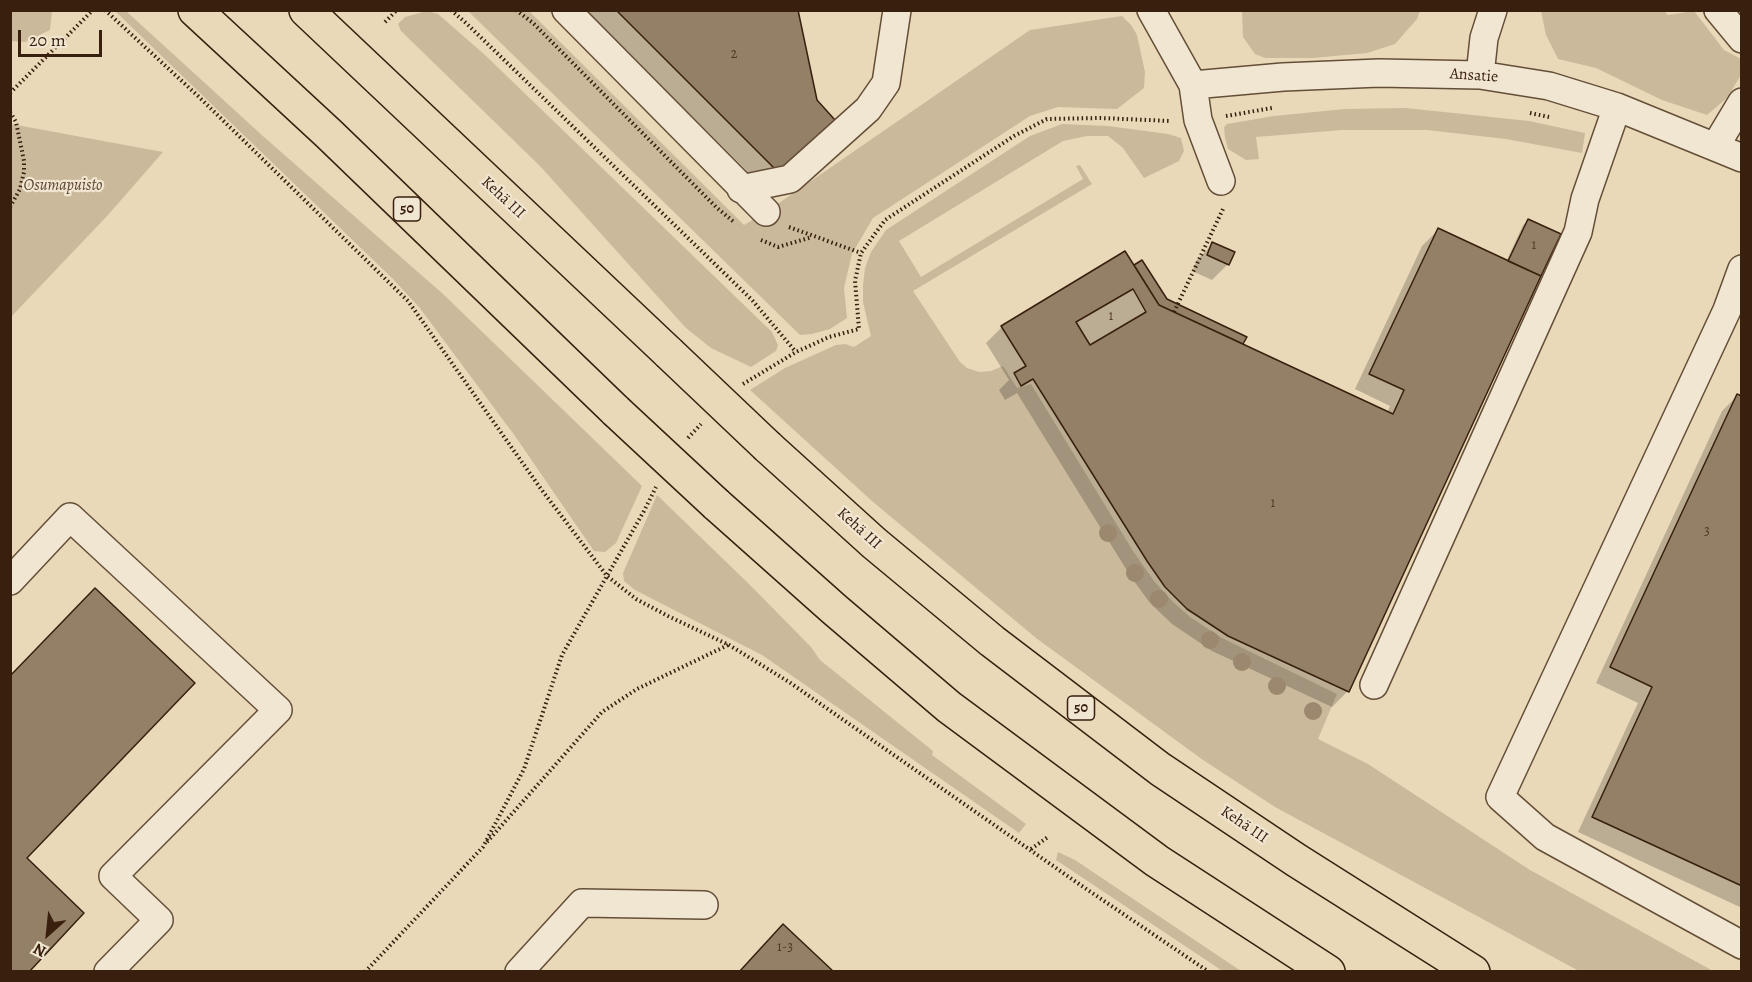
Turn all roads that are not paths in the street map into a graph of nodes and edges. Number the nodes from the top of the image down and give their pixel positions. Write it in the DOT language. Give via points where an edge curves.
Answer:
graph roads {
  1 [pos="195,10"];
  2 [pos="306,10"];
  3 [pos="566,10"];
  4 [pos="897,10"];
  5 [pos="1151,10"];
  6 [pos="1473,10"];
  7 [pos="1493,10"];
  8 [pos="1718,10"];
  9 [pos="1484,38"];
  10 [pos="1742,39"];
  11 [pos="1480,75"];
  12 [pos="1193,85"];
  13 [pos="1742,102"];
  14 [pos="1617,107"];
  15 [pos="1715,147"];
  16 [pos="1742,158"];
  17 [pos="741,189"];
  18 [pos="1223,191"];
  19 [pos="766,212"];
  20 [pos="1742,269"];
  21 [pos="1734,314"];
  22 [pos="10,581"];
  23 [pos="1374,685"];
  24 [pos="704,905"];
  25 [pos="1742,945"];
  26 [pos="108,972"];
  27 [pos="519,972"];
  28 [pos="1328,972"];
  29 [pos="1473,972"];
  1 -- 28 [label="highway, 50, bridge" via="716,504 949,707 1157,861"];
  2 -- 29 [label="highway, Kehä III / 50, bridge" via="768,447 874,543 983,633 1160,769"];
  3 -- 17 [label="street"];
  4 -- 17 [label="street" via="886,82 868,108 790,179"];
  5 -- 12 [label="street"];
  6 -- 9 [label="street"];
  7 -- 9 [label="street"];
  8 -- 10 [label="street"];
  9 -- 11 [label="street"];
  11 -- 12 [label="street, Ansatie" via="1368,73"];
  11 -- 14 [label="street, Ansatie" via="1550,86"];
  12 -- 18 [label="street" via="1198,120"];
  13 -- 15 [label="street"];
  14 -- 15 [label="street, Ansatie"];
  14 -- 23 [label="street" via="1585,199 1578,232"];
  15 -- 16 [label="street, Ansatie"];
  17 -- 19 [label="street"];
  20 -- 21 [label="street"];
  21 -- 25 [label="street" via="1500,797 1545,837"];
  22 -- 26 [label="street" via="70,518 278,710 113,876 159,920"];
  24 -- 27 [label="street" via="582,903"];
}
